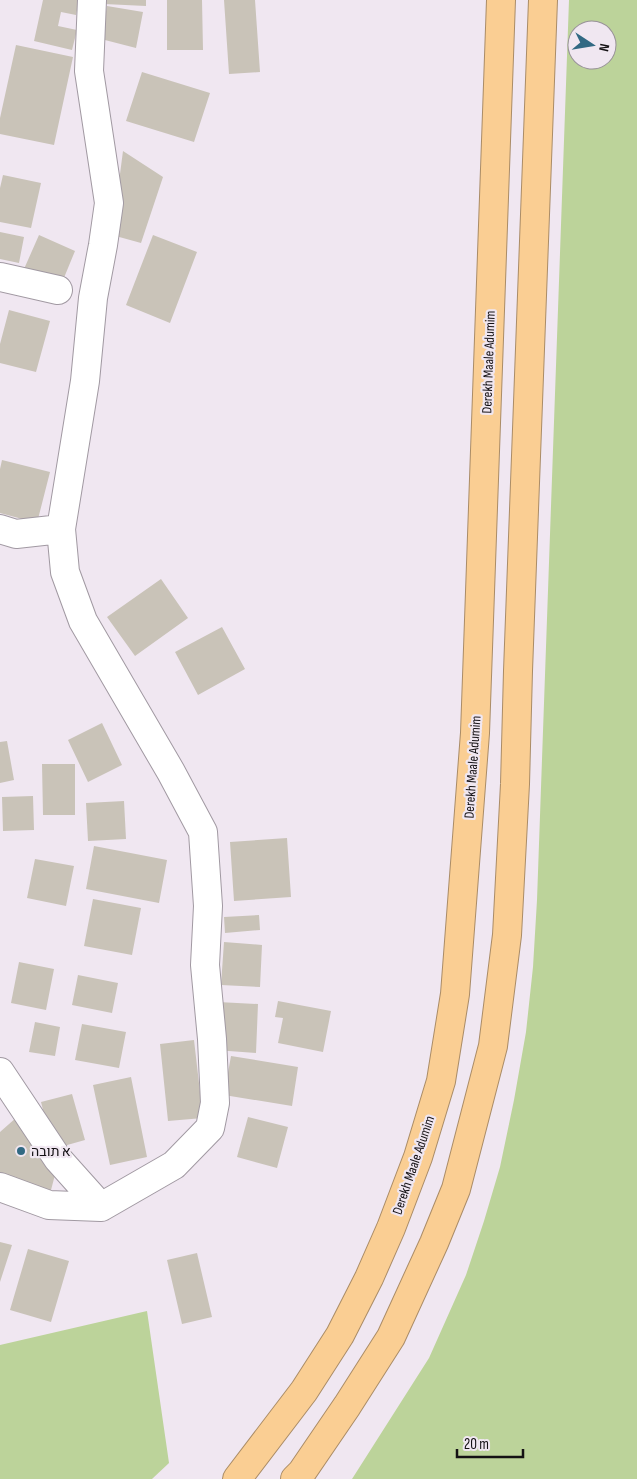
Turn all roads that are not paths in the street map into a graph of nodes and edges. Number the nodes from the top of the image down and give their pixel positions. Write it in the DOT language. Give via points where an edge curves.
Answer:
graph roads {
  1 [pos="92,0"];
  2 [pos="501,0"];
  3 [pos="543,0"];
  4 [pos="0,277"];
  5 [pos="58,290"];
  6 [pos="0,529"];
  7 [pos="61,529"];
  8 [pos="0,1072"];
  9 [pos="0,1187"];
  10 [pos="100,1207"];
  11 [pos="237,1479"];
  12 [pos="295,1479"];
  1 -- 7 [label="street" via="89,71 109,203"];
  2 -- 11 [label="highway, Derekh Maale Adumim" via="475,733 455,994 441,1081 418,1157 391,1228 344,1327 304,1391"];
  3 -- 12 [label="highway" via="515,784 507,935 493,1046 456,1189 430,1252 391,1337"];
  4 -- 5 [label="street"];
  6 -- 7 [label="street" via="16,534"];
  7 -- 10 [label="street" via="64,572 83,621 203,832 208,906 205,965 215,1103 210,1128 174,1165"];
  8 -- 10 [label="street" via="58,1159"];
  9 -- 10 [label="street" via="49,1205"];
}
